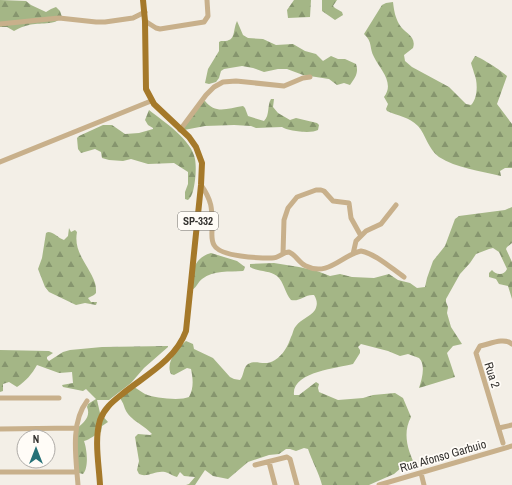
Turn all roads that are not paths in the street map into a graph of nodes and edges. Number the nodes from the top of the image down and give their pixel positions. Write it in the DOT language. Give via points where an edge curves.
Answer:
graph roads {
  1 [pos="143,0"];
  2 [pos="207,0"];
  3 [pos="144,12"];
  4 [pos="145,21"];
  5 [pos="0,24"];
  6 [pos="310,77"];
  7 [pos="151,101"];
  8 [pos="180,130"];
  9 [pos="0,162"];
  10 [pos="201,186"];
  11 [pos="396,205"];
  12 [pos="361,236"];
  13 [pos="282,254"];
  14 [pos="353,254"];
  15 [pos="404,277"];
  16 [pos="512,344"];
  17 [pos="0,398"];
  18 [pos="59,398"];
  19 [pos="87,400"];
  20 [pos="512,425"];
  21 [pos="75,428"];
  22 [pos="499,428"];
  23 [pos="0,429"];
  24 [pos="503,443"];
  25 [pos="512,446"];
  26 [pos="269,462"];
  27 [pos="255,465"];
  28 [pos="0,472"];
  29 [pos="77,472"];
  30 [pos="421,473"];
  31 [pos="78,485"];
  32 [pos="100,485"];
  33 [pos="275,485"];
  34 [pos="297,485"];
  35 [pos="379,485"];
  36 [pos="424,485"];
  1 -- 3 [label="main road"];
  2 -- 4 [label="street" via="208,16 204,22 158,29"];
  3 -- 4 [label="main road"];
  3 -- 5 [label="street" via="133,18 104,22 59,18"];
  4 -- 7 [label="main road" via="146,85"];
  6 -- 8 [label="street" via="284,86 222,82 206,95"];
  7 -- 8 [label="main road, SP-332"];
  7 -- 9 [label="street"];
  8 -- 10 [label="main road, SP-332" via="199,151 202,163"];
  10 -- 13 [label="street" via="211,202 212,240 218,250 274,258"];
  10 -- 32 [label="main road, SP-332" via="186,331 172,355 106,409 98,430"];
  11 -- 12 [label="street" via="381,224"];
  12 -- 13 [label="street" via="351,218 348,203 333,201 324,191 316,190 297,197 288,208 283,225"];
  12 -- 14 [label="street" via="356,241"];
  13 -- 14 [label="street" via="291,252 305,265 318,269 326,268"];
  14 -- 15 [label="street" via="365,252"];
  16 -- 22 [label="street, Rua 2" via="504,340 480,346 476,353"];
  17 -- 18 [label="street"];
  19 -- 21 [label="street"];
  20 -- 22 [label="street"];
  21 -- 23 [label="street"];
  21 -- 29 [label="street"];
  22 -- 24 [label="street, Rua 2"];
  25 -- 30 [label="street, Rua Afonso Garbuio"];
  26 -- 27 [label="street"];
  26 -- 33 [label="street"];
  26 -- 34 [label="street" via="290,458"];
  28 -- 29 [label="street"];
  29 -- 31 [label="street"];
  30 -- 35 [label="street, Rua Afonso Garbuio"];
  30 -- 36 [label="street"];
}
